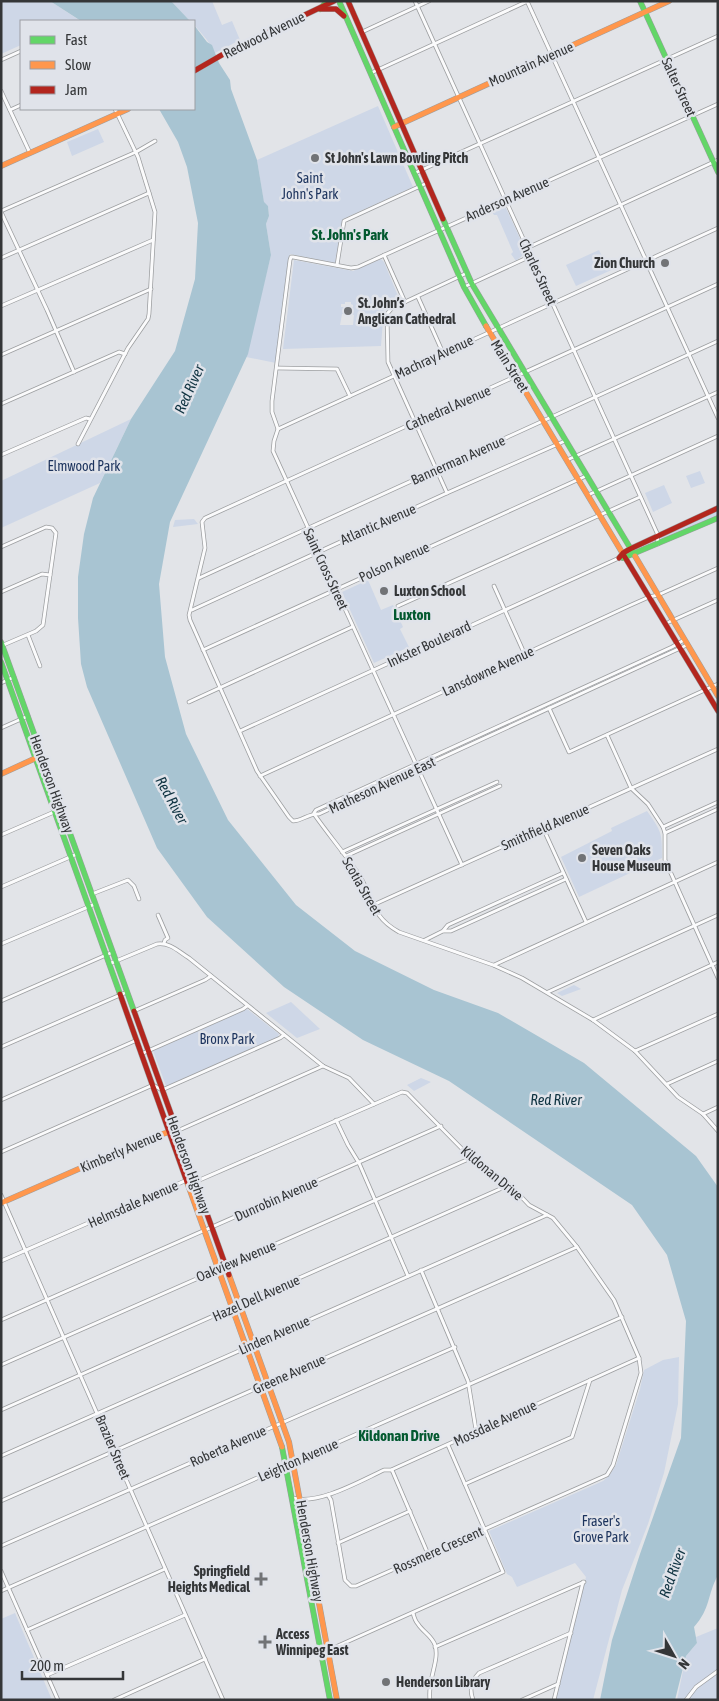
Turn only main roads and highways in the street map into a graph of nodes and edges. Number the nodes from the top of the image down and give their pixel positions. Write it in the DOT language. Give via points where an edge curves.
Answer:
graph roads {
  1 [pos="327,1"];
  2 [pos="334,1"];
  3 [pos="339,1"];
  4 [pos="348,1"];
  5 [pos="640,1"];
  6 [pos="669,1"];
  7 [pos="320,9"];
  8 [pos="645,12"];
  9 [pos="346,18"];
  10 [pos="195,70"];
  11 [pos="116,112"];
  12 [pos="401,123"];
  13 [pos="394,127"];
  14 [pos="716,161"];
  15 [pos="1,166"];
  16 [pos="718,172"];
  17 [pos="718,508"];
  18 [pos="718,518"];
  19 [pos="630,549"];
  20 [pos="621,555"];
  21 [pos="633,555"];
  22 [pos="626,558"];
  23 [pos="2,644"];
  24 [pos="1,662"];
  25 [pos="715,685"];
  26 [pos="718,696"];
  27 [pos="718,711"];
  28 [pos="42,755"];
  29 [pos="36,759"];
  30 [pos="1,774"];
  31 [pos="92,894"];
  32 [pos="85,897"];
  33 [pos="169,1131"];
  34 [pos="177,1131"];
  35 [pos="3,1203"];
  36 [pos="307,1535"];
  37 [pos="300,1536"];
  38 [pos="314,1576"];
  39 [pos="308,1578"];
  40 [pos="330,1700"];
  41 [pos="337,1700"];
  1 -- 7 [label="main road"];
  2 -- 7 [label="main road, Redwood Avenue"];
  3 -- 9 [label="main road, Main Street"];
  4 -- 12 [label="main road, Main Street"];
  5 -- 8 [label="main road, Salter Street"];
  6 -- 8 [label="main road, Mountain Avenue"];
  7 -- 9 [label="main road" via="336,9"];
  7 -- 10 [label="main road, Redwood Avenue"];
  8 -- 12 [label="main road, Mountain Avenue"];
  8 -- 14 [label="main road, Salter Street"];
  9 -- 13 [label="main road, Main Street"];
  11 -- 15 [label="main road"];
  12 -- 13 [label="main road, Mountain Avenue"];
  12 -- 19 [label="main road, Main Street" via="472,284"];
  13 -- 20 [label="main road, Main Street" via="464,287 600,514"];
  14 -- 16 [label="main road, Salter Street"];
  17 -- 19 [label="main road, Inkster Boulevard"];
  18 -- 21 [label="main road"];
  19 -- 20 [label="main road, Inkster Boulevard"];
  19 -- 21 [label="main road, Main Street"];
  20 -- 22 [label="main road, Main Street"];
  21 -- 22 [label="main road"];
  21 -- 25 [label="main road, Main Street" via="671,622"];
  22 -- 27 [label="main road, Main Street"];
  23 -- 28 [label="main road, Henderson Highway"];
  24 -- 29 [label="main road, Henderson Highway"];
  25 -- 26 [label="main road, Main Street"];
  28 -- 29 [label="main road"];
  28 -- 31 [label="main road, Henderson Highway"];
  29 -- 30 [label="main road"];
  29 -- 32 [label="main road, Henderson Highway"];
  31 -- 32 [label="main road"];
  31 -- 34 [label="main road, Henderson Highway"];
  32 -- 33 [label="main road, Henderson Highway"];
  33 -- 34 [label="main road, Kimberly Avenue"];
  33 -- 35 [label="main road, Kimberly Avenue"];
  33 -- 37 [label="main road, Henderson Highway" via="287,1465"];
  34 -- 36 [label="main road, Henderson Highway" via="289,1442"];
  36 -- 37 [label="main road"];
  36 -- 38 [label="main road, Henderson Highway"];
  37 -- 39 [label="main road, Henderson Highway"];
  38 -- 39 [label="main road"];
  38 -- 41 [label="main road, Henderson Highway"];
  39 -- 40 [label="main road, Henderson Highway"];
}
